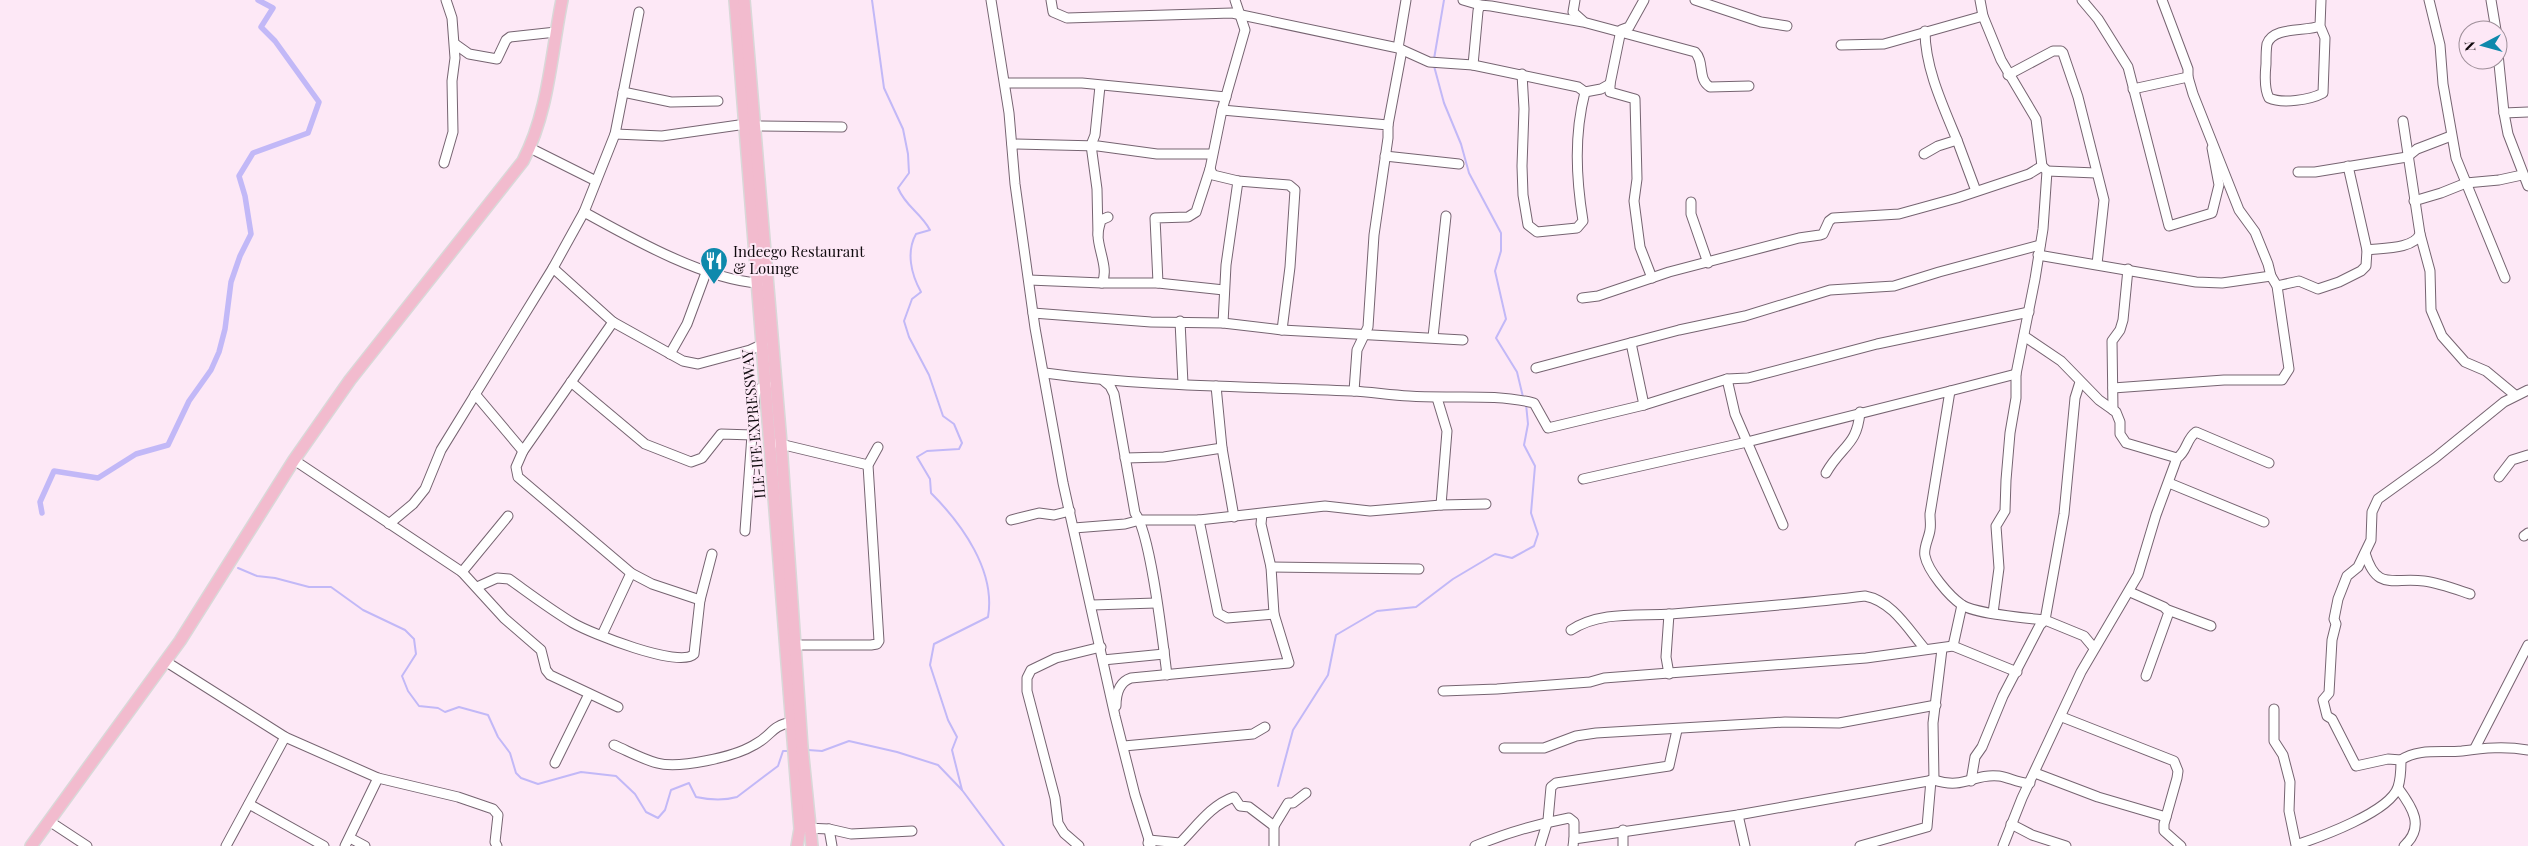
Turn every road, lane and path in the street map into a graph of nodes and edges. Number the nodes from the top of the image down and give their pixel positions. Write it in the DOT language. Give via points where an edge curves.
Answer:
graph roads {
  1 [pos="446,0"];
  2 [pos="562,0"];
  3 [pos="735,0"];
  4 [pos="744,0"];
  5 [pos="991,0"];
  6 [pos="1051,0"];
  7 [pos="1235,0"];
  8 [pos="1406,0"];
  9 [pos="1463,0"];
  10 [pos="1575,0"];
  11 [pos="1644,0"];
  12 [pos="1695,0"];
  13 [pos="1980,0"];
  14 [pos="2082,0"];
  15 [pos="2162,0"];
  16 [pos="2321,0"];
  17 [pos="2429,0"];
  18 [pos="2491,0"];
  19 [pos="1492,3"];
  20 [pos="1480,5"];
  21 [pos="639,12"];
  22 [pos="1240,15"];
  23 [pos="1983,16"];
  24 [pos="2494,20"];
  25 [pos="1584,22"];
  26 [pos="1787,26"];
  27 [pos="2320,26"];
  28 [pos="1620,30"];
  29 [pos="1925,31"];
  30 [pos="556,32"];
  31 [pos="455,44"];
  32 [pos="1841,45"];
  33 [pos="1400,49"];
  34 [pos="1473,66"];
  35 [pos="2500,70"];
  36 [pos="1522,74"];
  37 [pos="2008,76"];
  38 [pos="2188,77"];
  39 [pos="1005,83"];
  40 [pos="1100,86"];
  41 [pos="1749,86"];
  42 [pos="1607,88"];
  43 [pos="2133,89"];
  44 [pos="623,92"];
  45 [pos="1585,92"];
  46 [pos="1226,97"];
  47 [pos="718,101"];
  48 [pos="1222,110"];
  49 [pos="2528,112"];
  50 [pos="2504,113"];
  51 [pos="2403,121"];
  52 [pos="751,125"];
  53 [pos="1388,125"];
  54 [pos="842,127"];
  55 [pos="615,134"];
  56 [pos="2211,135"];
  57 [pos="2451,136"];
  58 [pos="1957,140"];
  59 [pos="1012,144"];
  60 [pos="1091,146"];
  61 [pos="530,148"];
  62 [pos="1212,154"];
  63 [pos="1924,154"];
  64 [pos="1385,156"];
  65 [pos="2407,158"];
  66 [pos="444,163"];
  67 [pos="1459,164"];
  68 [pos="2348,166"];
  69 [pos="1210,169"];
  70 [pos="2045,169"];
  71 [pos="2298,172"];
  72 [pos="2096,173"];
  73 [pos="2522,175"];
  74 [pos="596,181"];
  75 [pos="1238,181"];
  76 [pos="2466,183"];
  77 [pos="2528,186"];
  78 [pos="1976,191"];
  79 [pos="2414,201"];
  80 [pos="1691,202"];
  81 [pos="584,212"];
  82 [pos="1446,216"];
  83 [pos="1108,217"];
  84 [pos="759,230"];
  85 [pos="2420,234"];
  86 [pos="1098,235"];
  87 [pos="2039,250"];
  88 [pos="2367,250"];
  89 [pos="1708,263"];
  90 [pos="2096,264"];
  91 [pos="553,268"];
  92 [pos="2128,269"];
  93 [pos="707,270"];
  94 [pos="2271,276"];
  95 [pos="1652,278"];
  96 [pos="2505,278"];
  97 [pos="1029,280"];
  98 [pos="1102,282"];
  99 [pos="759,283"];
  100 [pos="1158,283"];
  101 [pos="2277,286"];
  102 [pos="1224,290"];
  103 [pos="1582,298"];
  104 [pos="2030,312"];
  105 [pos="1033,314"];
  106 [pos="613,322"];
  107 [pos="1180,322"];
  108 [pos="1223,323"];
  109 [pos="1282,330"];
  110 [pos="1363,335"];
  111 [pos="2024,336"];
  112 [pos="1433,337"];
  113 [pos="1463,340"];
  114 [pos="763,344"];
  115 [pos="1631,344"];
  116 [pos="670,354"];
  117 [pos="1536,368"];
  118 [pos="1045,372"];
  119 [pos="2016,374"];
  120 [pos="1727,379"];
  121 [pos="1104,381"];
  122 [pos="571,382"];
  123 [pos="2080,382"];
  124 [pos="1183,384"];
  125 [pos="767,385"];
  126 [pos="1216,386"];
  127 [pos="2113,388"];
  128 [pos="2528,390"];
  129 [pos="1354,391"];
  130 [pos="1950,391"];
  131 [pos="475,394"];
  132 [pos="2515,395"];
  133 [pos="1436,398"];
  134 [pos="1644,405"];
  135 [pos="2113,410"];
  136 [pos="1860,412"];
  137 [pos="753,435"];
  138 [pos="1747,442"];
  139 [pos="776,443"];
  140 [pos="878,446"];
  141 [pos="1222,448"];
  142 [pos="523,451"];
  143 [pos="2528,455"];
  144 [pos="1125,458"];
  145 [pos="2177,458"];
  146 [pos="294,460"];
  147 [pos="2269,464"];
  148 [pos="868,465"];
  149 [pos="1826,473"];
  150 [pos="2499,477"];
  151 [pos="1583,479"];
  152 [pos="2169,483"];
  153 [pos="1486,504"];
  154 [pos="1441,505"];
  155 [pos="1070,511"];
  156 [pos="1262,514"];
  157 [pos="508,516"];
  158 [pos="1234,517"];
  159 [pos="1011,520"];
  160 [pos="1140,520"];
  161 [pos="1199,520"];
  162 [pos="2264,522"];
  163 [pos="389,524"];
  164 [pos="1783,525"];
  165 [pos="1074,528"];
  166 [pos="745,531"];
  167 [pos="2364,553"];
  168 [pos="712,554"];
  169 [pos="1271,566"];
  170 [pos="1419,569"];
  171 [pos="462,572"];
  172 [pos="631,573"];
  173 [pos="477,587"];
  174 [pos="2130,592"];
  175 [pos="2470,594"];
  176 [pos="700,600"];
  177 [pos="1156,603"];
  178 [pos="1092,605"];
  179 [pos="1962,606"];
  180 [pos="2168,610"];
  181 [pos="1993,613"];
  182 [pos="1274,614"];
  183 [pos="1669,614"];
  184 [pos="2045,620"];
  185 [pos="2211,626"];
  186 [pos="1571,630"];
  187 [pos="602,635"];
  188 [pos="795,645"];
  189 [pos="2528,645"];
  190 [pos="1953,646"];
  191 [pos="1101,647"];
  192 [pos="2094,648"];
  193 [pos="1925,649"];
  194 [pos="1942,649"];
  195 [pos="1164,650"];
  196 [pos="1103,660"];
  197 [pos="165,661"];
  198 [pos="2017,672"];
  199 [pos="1669,674"];
  200 [pos="1167,675"];
  201 [pos="2146,676"];
  202 [pos="1443,691"];
  203 [pos="589,694"];
  204 [pos="1936,705"];
  205 [pos="618,707"];
  206 [pos="2274,710"];
  207 [pos="1115,716"];
  208 [pos="2062,717"];
  209 [pos="792,722"];
  210 [pos="1265,727"];
  211 [pos="1677,730"];
  212 [pos="285,737"];
  213 [pos="614,745"];
  214 [pos="1124,746"];
  215 [pos="1504,748"];
  216 [pos="2475,748"];
  217 [pos="2528,750"];
  218 [pos="798,751"];
  219 [pos="2400,760"];
  220 [pos="555,763"];
  221 [pos="2035,773"];
  222 [pos="378,778"];
  223 [pos="1932,780"];
  224 [pos="1970,781"];
  225 [pos="2030,783"];
  226 [pos="2398,788"];
  227 [pos="1306,793"];
  228 [pos="249,804"];
  229 [pos="1738,815"];
  230 [pos="2166,817"];
  231 [pos="1548,820"];
  232 [pos="49,821"];
  233 [pos="2011,824"];
  234 [pos="1274,826"];
  235 [pos="805,828"];
  236 [pos="830,829"];
  237 [pos="1623,830"];
  238 [pos="912,831"];
  239 [pos="348,842"];
  240 [pos="1573,842"];
  241 [pos="1149,844"];
  242 [pos="2296,845"];
  243 [pos="31,846"];
  244 [pos="87,846"];
  245 [pos="226,846"];
  246 [pos="324,846"];
  247 [pos="365,846"];
  248 [pos="497,846"];
  249 [pos="797,846"];
  250 [pos="812,846"];
  251 [pos="832,846"];
  252 [pos="1079,846"];
  253 [pos="1274,846"];
  254 [pos="1475,846"];
  255 [pos="1540,846"];
  256 [pos="1623,846"];
  257 [pos="1745,846"];
  258 [pos="1860,846"];
  259 [pos="2003,846"];
  260 [pos="2066,846"];
  261 [pos="2181,846"];
  262 [pos="2404,846"];
  1 -- 31 [label="street"];
  2 -- 30 [label="main road"];
  3 -- 52 [label="main road, ILE-IFE EXPRESSWAY"];
  4 -- 52 [label="main road, ILE-IFE EXPRESSWAY"];
  5 -- 39 [label="street"];
  6 -- 22 [label="street" via="1053,12 1067,18"];
  7 -- 22 [label="street"];
  8 -- 33 [label="street"];
  9 -- 20 [label="street"];
  10 -- 25 [label="street" via="1573,12"];
  11 -- 28 [label="street" via="1629,27"];
  12 -- 26 [label="street" via="1761,22"];
  13 -- 23 [label="street"];
  14 -- 43 [label="street" via="2128,67"];
  15 -- 38 [label="street" via="2188,69"];
  16 -- 27 [label="street"];
  17 -- 57 [label="street" via="2440,45"];
  18 -- 24 [label="street"];
  19 -- 20 [label="street"];
  19 -- 25 [label="street"];
  20 -- 34 [label="street"];
  21 -- 44 [label="street"];
  22 -- 33 [label="street"];
  22 -- 46 [label="street" via="1245,30"];
  23 -- 29 [label="street"];
  23 -- 37 [label="street"];
  25 -- 28 [label="street"];
  27 -- 27 [label="street" via="2325,38 2323,93 2308,98 2269,98 2266,68 2268,44 2272,38 2285,32"];
  28 -- 41 [label="street" via="1696,52 1702,78 1710,87"];
  28 -- 42 [label="street"];
  29 -- 32 [label="street" via="1884,44"];
  29 -- 58 [label="street" via="1937,89"];
  30 -- 31 [label="street" via="510,37 497,59 469,54"];
  30 -- 61 [label="main road" via="542,113"];
  31 -- 66 [label="street" via="453,132"];
  33 -- 34 [label="street" via="1429,62"];
  33 -- 53 [label="street"];
  34 -- 36 [label="street"];
  35 -- 50 [label="street"];
  36 -- 45 [label="street" via="1578,86"];
  36 -- 45 [label="street" via="1523,195 1528,225 1537,232 1573,229 1583,221 1576,150"];
  37 -- 70 [label="street" via="2036,119"];
  37 -- 72 [label="street" via="2052,51 2063,53 2078,97"];
  38 -- 43 [label="street"];
  38 -- 56 [label="street"];
  39 -- 40 [label="street" via="1052,81"];
  39 -- 59 [label="street"];
  40 -- 46 [label="street"];
  40 -- 60 [label="street"];
  42 -- 45 [label="street"];
  42 -- 95 [label="street" via="1635,100 1637,179 1634,201 1640,248"];
  43 -- 56 [label="street" via="2169,226 2212,212 2219,185"];
  44 -- 47 [label="street" via="671,102"];
  44 -- 55 [label="street"];
  46 -- 48 [label="street"];
  48 -- 53 [label="street"];
  48 -- 62 [label="street"];
  49 -- 50 [label="street"];
  50 -- 73 [label="street"];
  51 -- 65 [label="street"];
  52 -- 54 [label="street"];
  52 -- 55 [label="street" via="662,136"];
  52 -- 84 [label="main road, ILE-IFE EXPRESSWAY"];
  53 -- 64 [label="street"];
  55 -- 74 [label="street"];
  56 -- 94 [label="street" via="2240,210 2256,232"];
  57 -- 65 [label="street" via="2422,147"];
  57 -- 76 [label="street"];
  58 -- 63 [label="street"];
  58 -- 78 [label="street"];
  59 -- 60 [label="street"];
  59 -- 97 [label="street"];
  60 -- 62 [label="street" via="1158,154"];
  60 -- 86 [label="street"];
  61 -- 74 [label="street"];
  61 -- 146 [label="main road" via="504,187 350,380"];
  62 -- 69 [label="street"];
  64 -- 67 [label="street"];
  64 -- 110 [label="street" via="1374,235 1368,327"];
  65 -- 68 [label="street"];
  65 -- 79 [label="street"];
  68 -- 71 [label="street"];
  68 -- 88 [label="street"];
  69 -- 75 [label="street" via="1213,175"];
  69 -- 100 [label="street" via="1196,212 1188,217 1156,218"];
  70 -- 72 [label="street"];
  70 -- 78 [label="street"];
  70 -- 87 [label="street"];
  72 -- 90 [label="street" via="2104,208"];
  73 -- 76 [label="street"];
  73 -- 77 [label="street"];
  74 -- 81 [label="street"];
  75 -- 102 [label="street"];
  75 -- 109 [label="street" via="1289,185 1294,190 1290,268"];
  76 -- 79 [label="street"];
  76 -- 96 [label="street"];
  78 -- 89 [label="street" via="1899,214 1833,218 1828,221 1823,234"];
  79 -- 85 [label="street"];
  80 -- 89 [label="street" via="1691,214"];
  81 -- 91 [label="street"];
  81 -- 93 [label="street" via="660,252"];
  82 -- 112 [label="street"];
  83 -- 86 [label="street" via="1101,220"];
  84 -- 99 [label="main road, ILE-IFE EXPRESSWAY"];
  84 -- 139 [label="main road, ILE-IFE EXPRESSWAY"];
  85 -- 88 [label="street" via="2410,244"];
  85 -- 132 [label="street" via="2430,271 2430,310 2442,336 2465,362 2486,371"];
  86 -- 98 [label="street"];
  87 -- 90 [label="street"];
  87 -- 104 [label="street"];
  87 -- 115 [label="street" via="1894,286 1830,290 1745,316"];
  88 -- 101 [label="street" via="2366,266 2339,282 2318,289 2299,281"];
  89 -- 95 [label="street"];
  90 -- 92 [label="street"];
  91 -- 106 [label="street"];
  91 -- 131 [label="street"];
  92 -- 94 [label="street" via="2213,282"];
  92 -- 127 [label="street" via="2123,320 2112,341"];
  93 -- 99 [label="street" via="739,282"];
  93 -- 116 [label="street" via="687,324"];
  94 -- 101 [label="street"];
  95 -- 103 [label="street"];
  97 -- 98 [label="street"];
  97 -- 105 [label="street"];
  98 -- 100 [label="street"];
  99 -- 114 [label="main road, ILE-IFE EXPRESSWAY"];
  100 -- 102 [label="street"];
  101 -- 127 [label="street" via="2289,369 2282,380 2224,380"];
  102 -- 108 [label="street"];
  104 -- 111 [label="street"];
  104 -- 120 [label="street" via="1877,344 1748,378"];
  105 -- 107 [label="street"];
  105 -- 118 [label="street"];
  106 -- 116 [label="street"];
  106 -- 122 [label="street"];
  107 -- 108 [label="street"];
  107 -- 124 [label="street"];
  108 -- 109 [label="street"];
  109 -- 110 [label="street"];
  110 -- 112 [label="street"];
  110 -- 129 [label="street" via="1357,350"];
  111 -- 119 [label="street"];
  111 -- 123 [label="street" via="2061,360"];
  112 -- 113 [label="street"];
  114 -- 116 [label="street" via="698,364"];
  114 -- 125 [label="main road, ILE-IFE EXPRESSWAY"];
  115 -- 117 [label="street"];
  115 -- 134 [label="street"];
  118 -- 121 [label="street"];
  118 -- 155 [label="street"];
  119 -- 130 [label="street"];
  119 -- 181 [label="street" via="2005,511 1995,533 1999,568"];
  120 -- 134 [label="street"];
  120 -- 138 [label="street" via="1735,414"];
  121 -- 124 [label="street"];
  121 -- 144 [label="street" via="1114,394"];
  122 -- 137 [label="street" via="645,444 691,462 702,458 720,434"];
  122 -- 142 [label="street"];
  123 -- 135 [label="street"];
  123 -- 184 [label="street" via="2074,398 2064,514"];
  124 -- 126 [label="street"];
  125 -- 137 [label="street" via="755,394"];
  125 -- 139 [label="main road, ILE-IFE EXPRESSWAY"];
  126 -- 129 [label="street"];
  126 -- 141 [label="street"];
  127 -- 135 [label="street"];
  128 -- 132 [label="street"];
  129 -- 133 [label="street"];
  130 -- 136 [label="street"];
  130 -- 179 [label="street" via="1924,555 1942,585"];
  131 -- 142 [label="street"];
  131 -- 163 [label="street" via="441,450 425,489"];
  132 -- 167 [label="street" via="2378,499 2372,512 2371,540"];
  133 -- 134 [label="street" via="1512,398 1532,402 1548,428"];
  133 -- 154 [label="street" via="1447,431"];
  135 -- 145 [label="street" via="2119,416 2120,434 2126,443"];
  136 -- 138 [label="street"];
  136 -- 149 [label="street" via="1856,437 1840,451"];
  137 -- 166 [label="street"];
  138 -- 151 [label="street"];
  138 -- 164 [label="street"];
  139 -- 148 [label="street"];
  139 -- 188 [label="main road, ILE-IFE EXPRESSWAY"];
  139 -- 209 [label="main road, ILE-IFE EXPRESSWAY"];
  140 -- 148 [label="street"];
  141 -- 144 [label="street" via="1164,457"];
  141 -- 158 [label="street"];
  142 -- 172 [label="street" via="516,466 518,477"];
  143 -- 150 [label="street" via="2512,460"];
  144 -- 160 [label="street" via="1135,513"];
  145 -- 147 [label="street" via="2196,432"];
  145 -- 152 [label="street"];
  146 -- 163 [label="street"];
  146 -- 197 [label="main road"];
  148 -- 188 [label="street" via="879,641 871,645"];
  152 -- 162 [label="street"];
  152 -- 174 [label="street" via="2156,515 2146,555"];
  153 -- 154 [label="street"];
  154 -- 156 [label="street" via="1370,511 1325,506"];
  155 -- 159 [label="street" via="1054,515 1039,513"];
  155 -- 165 [label="street"];
  156 -- 158 [label="street"];
  156 -- 169 [label="street" via="1260,524"];
  157 -- 171 [label="street"];
  158 -- 161 [label="street"];
  160 -- 161 [label="street"];
  160 -- 165 [label="street"];
  160 -- 177 [label="street"];
  161 -- 182 [label="street" via="1218,614 1227,618"];
  163 -- 171 [label="street"];
  165 -- 178 [label="street"];
  167 -- 175 [label="street" via="2377,577 2390,582 2424,581"];
  167 -- 219 [label="street" via="2358,567 2347,576 2338,599 2329,693 2323,700 2327,716 2332,719 2356,766"];
  168 -- 176 [label="street"];
  169 -- 170 [label="street"];
  169 -- 182 [label="street"];
  171 -- 173 [label="street"];
  172 -- 176 [label="street" via="652,584"];
  172 -- 187 [label="street"];
  173 -- 187 [label="street" via="497,578 509,579 575,624"];
  173 -- 203 [label="street" via="504,618 541,650 550,675"];
  174 -- 180 [label="street"];
  174 -- 192 [label="street"];
  176 -- 187 [label="street" via="692,657 654,653"];
  177 -- 178 [label="street"];
  177 -- 195 [label="street"];
  178 -- 191 [label="street"];
  179 -- 181 [label="street"];
  179 -- 190 [label="street"];
  180 -- 185 [label="street"];
  180 -- 201 [label="street" via="2169,615"];
  181 -- 184 [label="street"];
  182 -- 200 [label="street" via="1289,663"];
  183 -- 186 [label="street" via="1599,618"];
  183 -- 193 [label="street" via="1865,596 1886,604"];
  183 -- 199 [label="street" via="1666,657"];
  184 -- 192 [label="street" via="2084,636"];
  184 -- 198 [label="street" via="2029,642"];
  188 -- 218 [label="main road, ILE-IFE EXPRESSWAY"];
  189 -- 216 [label="street"];
  190 -- 194 [label="street"];
  190 -- 198 [label="street"];
  191 -- 196 [label="street"];
  191 -- 252 [label="street" via="1056,658 1031,670 1028,678 1027,691 1055,798 1058,823 1064,834"];
  192 -- 208 [label="street"];
  193 -- 194 [label="street"];
  193 -- 199 [label="street" via="1866,658"];
  194 -- 204 [label="street"];
  195 -- 196 [label="street" via="1164,654"];
  195 -- 200 [label="street"];
  196 -- 207 [label="street"];
  197 -- 212 [label="street"];
  197 -- 232 [label="main road"];
  198 -- 224 [label="street" via="1975,757"];
  199 -- 202 [label="street" via="1497,690"];
  200 -- 207 [label="street" via="1126,680 1116,694"];
  203 -- 205 [label="street"];
  203 -- 220 [label="street"];
  204 -- 211 [label="street" via="1839,723 1785,722"];
  204 -- 223 [label="street"];
  206 -- 242 [label="street" via="2274,742 2282,755 2290,782 2289,811"];
  207 -- 214 [label="street"];
  208 -- 221 [label="street"];
  208 -- 230 [label="street" via="2174,761 2178,771"];
  209 -- 213 [label="street" via="779,724 761,742 747,749 698,762 659,764"];
  209 -- 218 [label="main road, ILE-IFE EXPRESSWAY"];
  210 -- 214 [label="street" via="1253,734"];
  211 -- 215 [label="street" via="1596,733 1576,736 1544,748"];
  211 -- 231 [label="street" via="1669,766 1556,783 1551,787"];
  212 -- 222 [label="street"];
  212 -- 228 [label="street"];
  214 -- 241 [label="street"];
  216 -- 217 [label="street"];
  216 -- 219 [label="street" via="2408,754"];
  218 -- 235 [label="main road, ILE-IFE EXPRESSWAY"];
  219 -- 226 [label="street"];
  221 -- 225 [label="street"];
  221 -- 230 [label="street" via="2098,797"];
  222 -- 239 [label="street"];
  222 -- 248 [label="street" via="493,809 498,815"];
  223 -- 224 [label="street" via="1958,784"];
  223 -- 229 [label="street"];
  223 -- 258 [label="street" via="1927,827"];
  224 -- 225 [label="street" via="2001,776"];
  225 -- 233 [label="street"];
  226 -- 242 [label="street" via="2387,802 2368,814"];
  226 -- 262 [label="street" via="2417,828 2414,837"];
  227 -- 234 [label="street" via="1294,803 1288,803"];
  228 -- 245 [label="street"];
  228 -- 246 [label="street"];
  229 -- 237 [label="street"];
  229 -- 257 [label="street"];
  230 -- 261 [label="street" via="2165,834"];
  231 -- 240 [label="street" via="1569,818 1574,822"];
  231 -- 254 [label="street"];
  231 -- 255 [label="street"];
  232 -- 243 [label="main road"];
  232 -- 244 [label="street"];
  233 -- 259 [label="street"];
  233 -- 260 [label="street"];
  234 -- 241 [label="street" via="1249,807 1240,806 1234,797 1205,814 1180,843"];
  234 -- 253 [label="street"];
  235 -- 236 [label="street"];
  235 -- 249 [label="main road, ILE-IFE EXPRESSWAY"];
  235 -- 250 [label="main road, ILE-IFE EXPRESSWAY"];
  236 -- 238 [label="street" via="851,834"];
  236 -- 251 [label="street"];
  237 -- 240 [label="street"];
  237 -- 256 [label="street"];
  239 -- 247 [label="street"];
}
